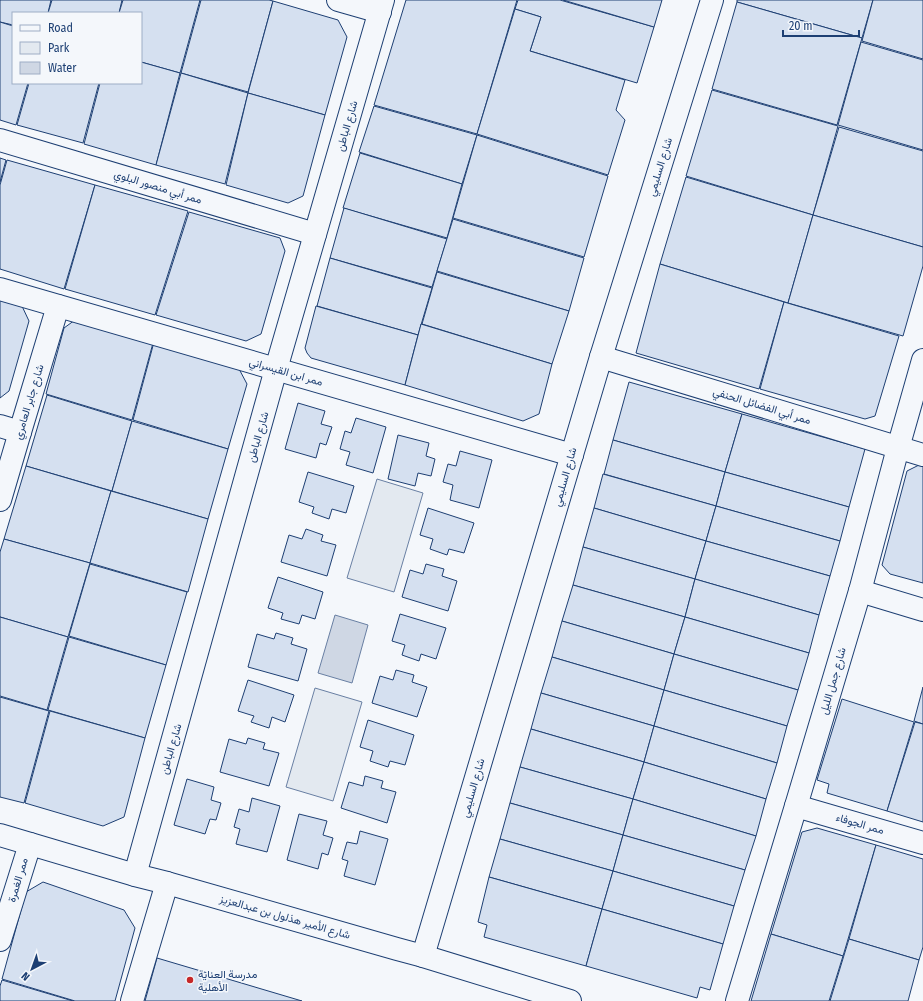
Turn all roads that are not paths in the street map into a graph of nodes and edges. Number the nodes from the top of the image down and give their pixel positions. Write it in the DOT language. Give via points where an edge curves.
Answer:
graph roads {
  1 [pos="338,0"];
  2 [pos="712,0"];
  3 [pos="382,6"];
  4 [pos="0,140"];
  5 [pos="315,234"];
  6 [pos="0,289"];
  7 [pos="58,306"];
  8 [pos="601,357"];
  9 [pos="923,360"];
  10 [pos="276,369"];
  11 [pos="10,429"];
  12 [pos="898,448"];
  13 [pos="572,455"];
  14 [pos="923,455"];
  15 [pos="0,500"];
  16 [pos="860,591"];
  17 [pos="923,610"];
  18 [pos="796,806"];
  19 [pos="0,835"];
  20 [pos="923,843"];
  21 [pos="30,844"];
  22 [pos="136,876"];
  23 [pos="167,883"];
  24 [pos="0,940"];
  25 [pos="423,956"];
  26 [pos="132,1001"];
  27 [pos="570,1001"];
  28 [pos="737,1001"];
  1 -- 3 [label="street"];
  2 -- 8 [label="street, شارع السليمي"];
  3 -- 5 [label="street, شارع الباطن"];
  4 -- 5 [label="street, ممر أبي منصور البلوي"];
  5 -- 10 [label="street, شارع الباطن"];
  6 -- 7 [label="street, ممر ابن القيسراني"];
  7 -- 10 [label="street, ممر ابن القيسراني"];
  7 -- 11 [label="street, شارع جابر العامري"];
  8 -- 12 [label="street, ممر أبي الفضائل الحنفي"];
  8 -- 13 [label="street, شارع السليمي"];
  9 -- 12 [label="street, شارع جمل الليل"];
  10 -- 13 [label="street, ممر ابن القيسراني"];
  10 -- 22 [label="street, شارع الباطن"];
  11 -- 15 [label="street, شارع جابر العامري"];
  12 -- 14 [label="street, ممر أبي الفضائل الحنفي"];
  12 -- 16 [label="street, شارع جمل الليل"];
  13 -- 25 [label="street, شارع السليمي"];
  16 -- 17 [label="street"];
  16 -- 18 [label="street, شارع جمل الليل"];
  18 -- 20 [label="street, ممر الجوفاء"];
  18 -- 28 [label="street, شارع جمل الليل"];
  19 -- 21 [label="street, شارع الأمير هذلول بن عبدالعزيز"];
  21 -- 22 [label="street, شارع الأمير هذلول بن عبدالعزيز"];
  21 -- 24 [label="street, ممر الغمرة"];
  22 -- 23 [label="street, شارع الأمير هذلول بن عبدالعزيز"];
  23 -- 25 [label="street, شارع الأمير هذلول بن عبدالعزيز"];
  23 -- 26 [label="street"];
  25 -- 27 [label="street, شارع الأمير هذلول بن عبدالعزيز"];
}
